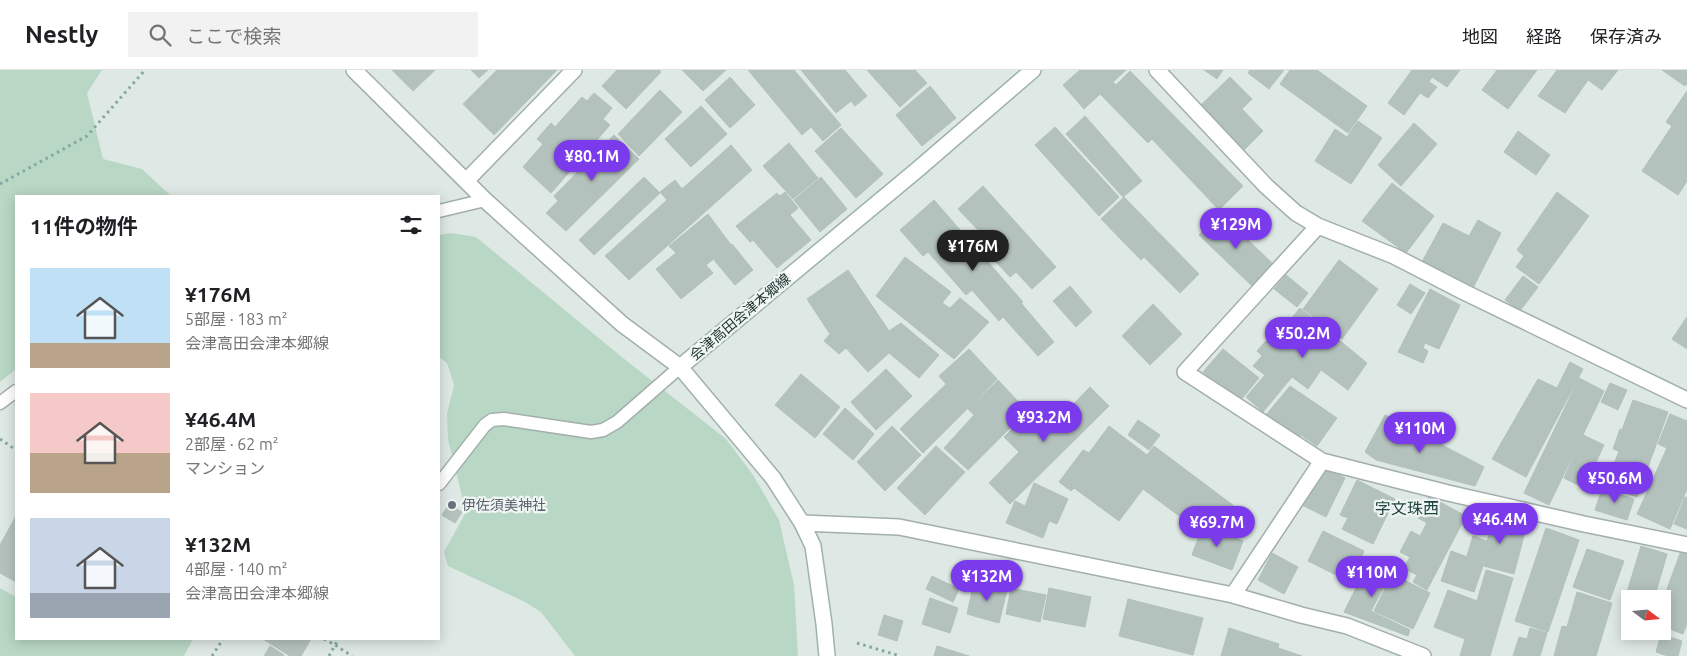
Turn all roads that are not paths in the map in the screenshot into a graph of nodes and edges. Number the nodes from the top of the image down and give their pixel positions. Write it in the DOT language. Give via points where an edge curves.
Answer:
graph roads {
  1 [pos="354,70"];
  2 [pos="574,70"];
  3 [pos="1033,70"];
  4 [pos="1157,70"];
  5 [pos="467,180"];
  6 [pos="485,200"];
  7 [pos="440,211"];
  8 [pos="1318,226"];
  9 [pos="680,367"];
  10 [pos="15,392"];
  11 [pos="1687,400"];
  12 [pos="0,403"];
  13 [pos="1322,461"];
  14 [pos="440,483"];
  15 [pos="802,523"];
  16 [pos="1687,545"];
  17 [pos="1234,595"];
  18 [pos="827,656"];
  19 [pos="1423,656"];
  1 -- 5 [label="street"];
  2 -- 5 [label="street"];
  3 -- 9 [label="street, 会津高田会津本郷線"];
  4 -- 8 [label="street" via="1266,186"];
  5 -- 6 [label="street"];
  6 -- 7 [label="lane"];
  6 -- 9 [label="street" via="622,324"];
  8 -- 11 [label="street" via="1394,256"];
  8 -- 13 [label="street" via="1185,372"];
  9 -- 14 [label="lane" via="617,422 603,430 591,432 492,420"];
  9 -- 15 [label="street, 会津高田会津本郷線" via="773,478"];
  10 -- 12 [label="lane"];
  13 -- 16 [label="street" via="1448,493"];
  13 -- 17 [label="street"];
  15 -- 17 [label="street" via="898,527"];
  15 -- 18 [label="street, 会津高田会津本郷線" via="813,546"];
  17 -- 19 [label="street" via="1347,626"];
}
